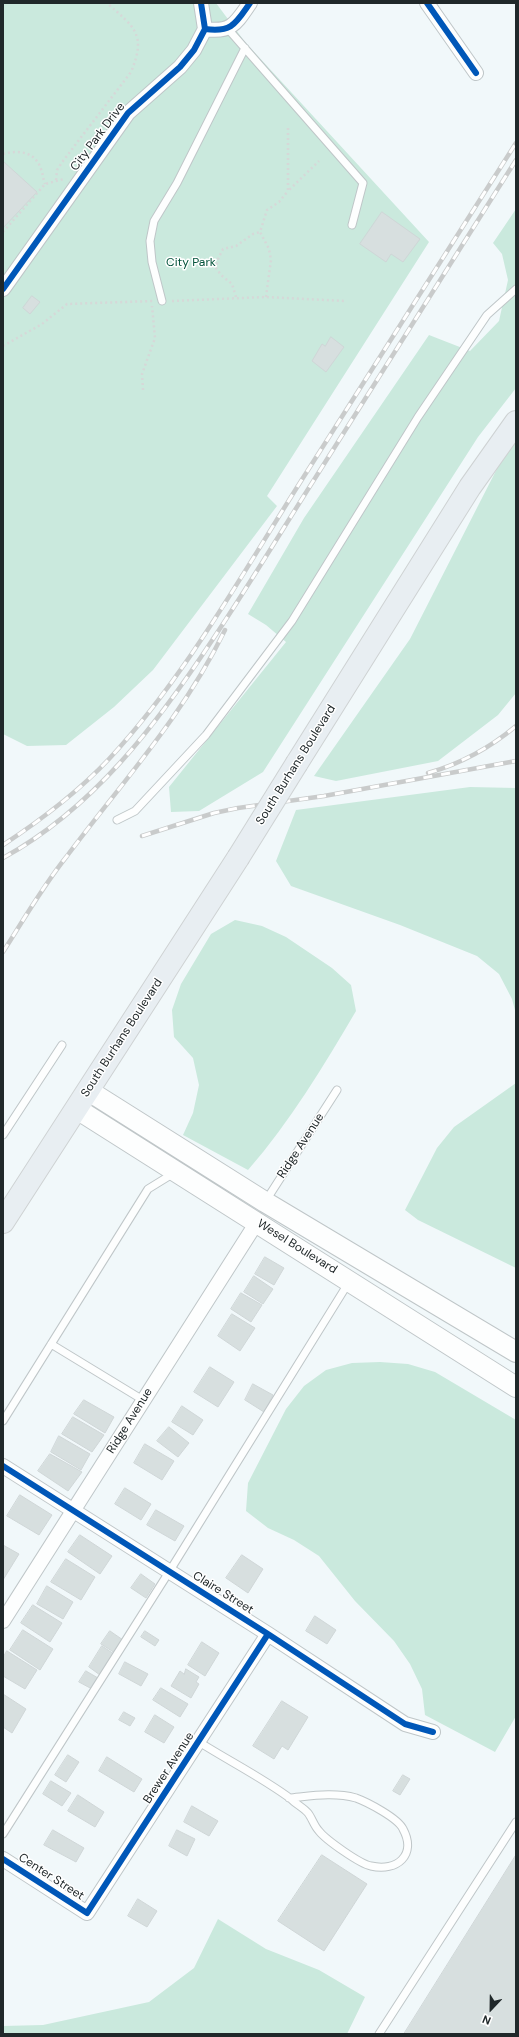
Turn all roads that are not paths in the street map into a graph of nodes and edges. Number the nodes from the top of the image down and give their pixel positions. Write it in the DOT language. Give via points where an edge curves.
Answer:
graph roads {
  1 [pos="201,3"];
  2 [pos="250,3"];
  3 [pos="427,3"];
  4 [pos="228,29"];
  5 [pos="206,30"];
  6 [pos="245,48"];
  7 [pos="476,73"];
  8 [pos="352,225"];
  9 [pos="3,288"];
  10 [pos="516,289"];
  11 [pos="162,301"];
  12 [pos="516,422"];
  13 [pos="117,820"];
  14 [pos="62,1045"];
  15 [pos="337,1090"];
  16 [pos="89,1091"];
  17 [pos="77,1109"];
  18 [pos="3,1135"];
  19 [pos="177,1171"];
  20 [pos="265,1202"];
  21 [pos="5,1216"];
  22 [pos="257,1222"];
  23 [pos="350,1280"];
  24 [pos="51,1344"];
  25 [pos="516,1352"];
  26 [pos="516,1387"];
  27 [pos="143,1400"];
  28 [pos="3,1421"];
  29 [pos="3,1466"];
  30 [pos="73,1510"];
  31 [pos="169,1572"];
  32 [pos="3,1621"];
  33 [pos="268,1634"];
  34 [pos="433,1732"];
  35 [pos="198,1742"];
  36 [pos="289,1798"];
  37 [pos="516,1822"];
  38 [pos="3,1834"];
  39 [pos="3,1859"];
  40 [pos="87,1913"];
  41 [pos="379,2034"];
  1 -- 5 [label="street"];
  2 -- 4 [label="street" via="240,19"];
  3 -- 7 [label="street"];
  4 -- 5 [label="street"];
  4 -- 6 [label="lane"];
  5 -- 9 [label="street, City Park Drive" via="180,67 128,113"];
  6 -- 8 [label="lane" via="363,183"];
  6 -- 11 [label="lane" via="177,183 154,221 150,241 152,262"];
  10 -- 13 [label="lane" via="487,315 422,411 287,627 206,735 135,811"];
  12 -- 16 [label="main road, South Burhans Boulevard, bridge" via="470,487"];
  14 -- 18 [label="lane"];
  15 -- 20 [label="lane, Ridge Avenue"];
  16 -- 17 [label="main road, South Burhans Boulevard"];
  16 -- 20 [label="main road, Wesel Boulevard"];
  17 -- 19 [label="main road, Wesel Boulevard"];
  17 -- 21 [label="main road, South Burhans Boulevard"];
  19 -- 22 [label="main road, Wesel Boulevard"];
  19 -- 24 [label="lane" via="148,1189"];
  20 -- 25 [label="main road, Wesel Boulevard"];
  22 -- 23 [label="main road, Wesel Boulevard"];
  22 -- 27 [label="street, Ridge Avenue"];
  23 -- 26 [label="main road, Wesel Boulevard"];
  23 -- 31 [label="lane"];
  24 -- 27 [label="lane"];
  24 -- 28 [label="lane"];
  27 -- 30 [label="street, Ridge Avenue"];
  29 -- 30 [label="street, Claire Street"];
  30 -- 31 [label="street, Claire Street"];
  30 -- 32 [label="street, Ridge Avenue"];
  31 -- 33 [label="street, Claire Street"];
  31 -- 38 [label="lane"];
  33 -- 34 [label="street, Claire Street" via="405,1724"];
  33 -- 35 [label="street, Brewer Avenue"];
  35 -- 36 [label="lane"];
  35 -- 40 [label="street, Brewer Avenue"];
  36 -- 36 [label="lane" via="307,1812 318,1831 330,1842 368,1866 393,1867 406,1854 408,1847 403,1828 397,1821 365,1802 338,1795"];
  37 -- 41 [label="lane"];
  39 -- 40 [label="street, Center Street"];
}
